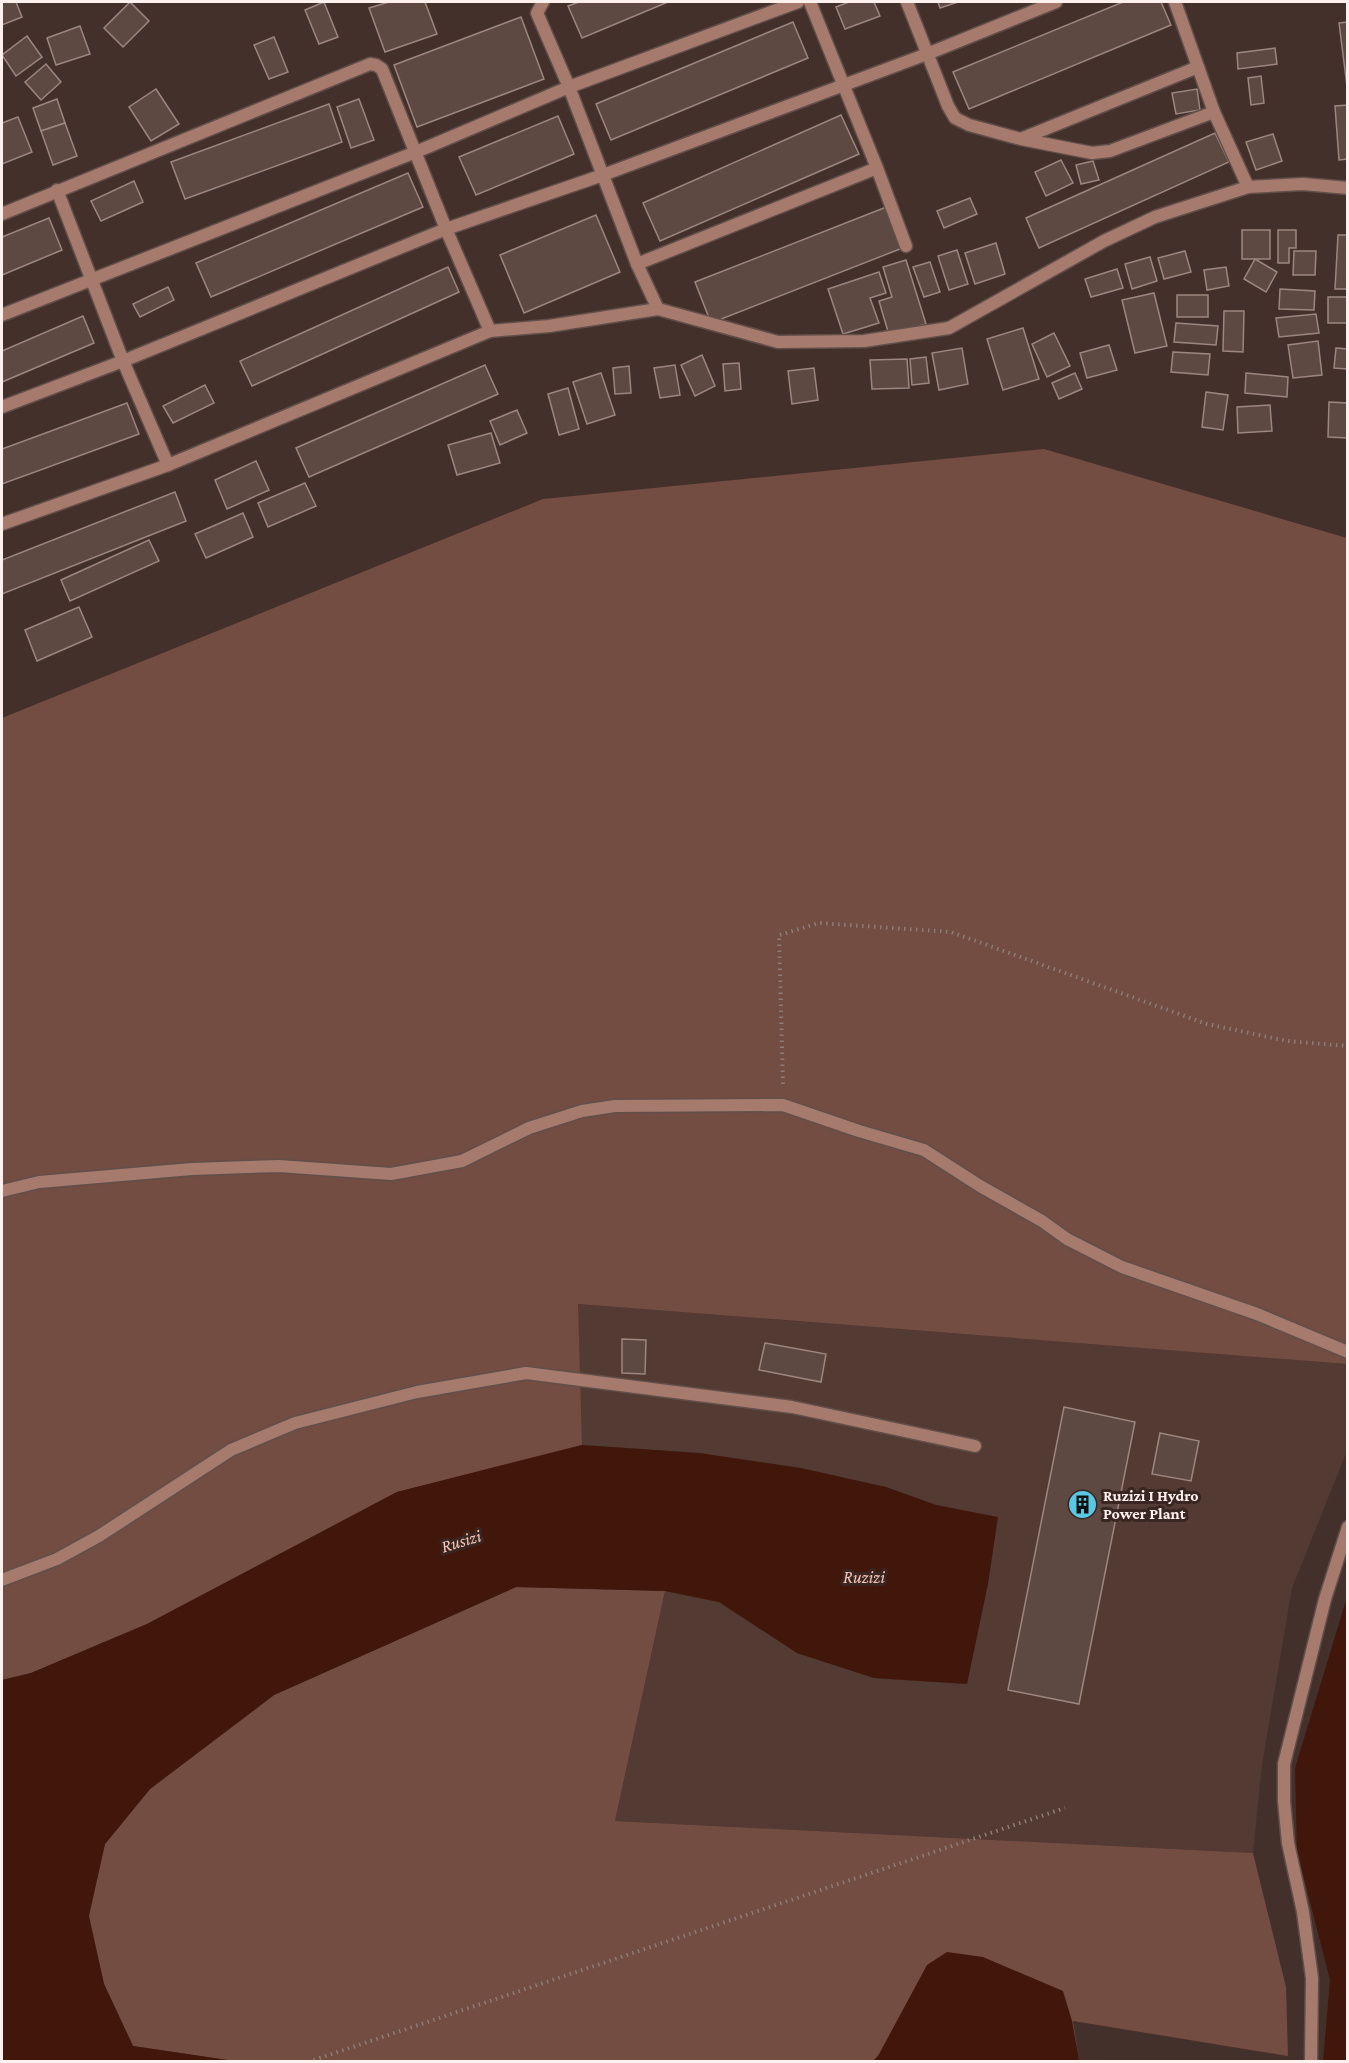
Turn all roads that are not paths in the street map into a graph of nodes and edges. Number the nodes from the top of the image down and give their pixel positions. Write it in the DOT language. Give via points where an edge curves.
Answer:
graph roads {
  1 [pos="543,2"];
  2 [pos="798,2"];
  3 [pos="810,2"];
  4 [pos="907,2"];
  5 [pos="1056,2"];
  6 [pos="1175,2"];
  7 [pos="927,54"];
  8 [pos="1198,67"];
  9 [pos="842,84"];
  10 [pos="569,87"];
  11 [pos="1214,112"];
  12 [pos="1022,139"];
  13 [pos="416,152"];
  14 [pos="877,168"];
  15 [pos="603,176"];
  16 [pos="1248,187"];
  17 [pos="1347,188"];
  18 [pos="57,190"];
  19 [pos="2,214"];
  20 [pos="446,229"];
  21 [pos="906,246"];
  22 [pos="637,264"];
  23 [pos="91,279"];
  24 [pos="658,309"];
  25 [pos="2,315"];
  26 [pos="490,331"];
  27 [pos="123,361"];
  28 [pos="2,406"];
  29 [pos="168,465"];
  30 [pos="2,524"];
  31 [pos="2,1191"];
  32 [pos="1347,1352"];
  33 [pos="975,1446"];
  34 [pos="1347,1527"];
  35 [pos="2,1580"];
  36 [pos="1311,2061"];
  1 -- 10 [label="lane" via="537,13"];
  2 -- 10 [label="lane"];
  3 -- 9 [label="lane"];
  4 -- 7 [label="lane"];
  5 -- 7 [label="lane"];
  6 -- 8 [label="lane"];
  7 -- 9 [label="lane"];
  7 -- 12 [label="lane" via="955,118"];
  8 -- 11 [label="lane"];
  8 -- 12 [label="lane"];
  9 -- 14 [label="lane"];
  9 -- 15 [label="lane"];
  10 -- 13 [label="lane"];
  10 -- 15 [label="lane"];
  11 -- 12 [label="lane" via="1110,151 1092,153"];
  11 -- 16 [label="lane"];
  13 -- 18 [label="lane" via="382,69 370,64"];
  13 -- 20 [label="lane"];
  13 -- 23 [label="lane"];
  14 -- 21 [label="lane"];
  14 -- 22 [label="lane"];
  15 -- 20 [label="lane"];
  15 -- 22 [label="lane"];
  16 -- 17 [label="lane" via="1304,184"];
  16 -- 24 [label="lane" via="1155,217 1104,241 949,328 864,341 778,342"];
  18 -- 19 [label="lane"];
  18 -- 23 [label="lane"];
  20 -- 26 [label="lane"];
  20 -- 27 [label="lane"];
  22 -- 24 [label="lane"];
  23 -- 25 [label="lane"];
  23 -- 27 [label="lane"];
  24 -- 26 [label="lane"];
  26 -- 29 [label="lane"];
  27 -- 28 [label="lane"];
  27 -- 29 [label="lane"];
  29 -- 30 [label="lane"];
  31 -- 32 [label="lane" via="39,1182 192,1169 279,1166 391,1174 462,1161 529,1128 582,1111 615,1106 783,1106 924,1150 1067,1239 1122,1267 1257,1314"];
  33 -- 35 [label="lane" via="792,1407 526,1373 417,1392 295,1423 231,1450 57,1559"];
  34 -- 36 [label="lane" via="1284,1764 1288,1843 1312,1978"];
}
